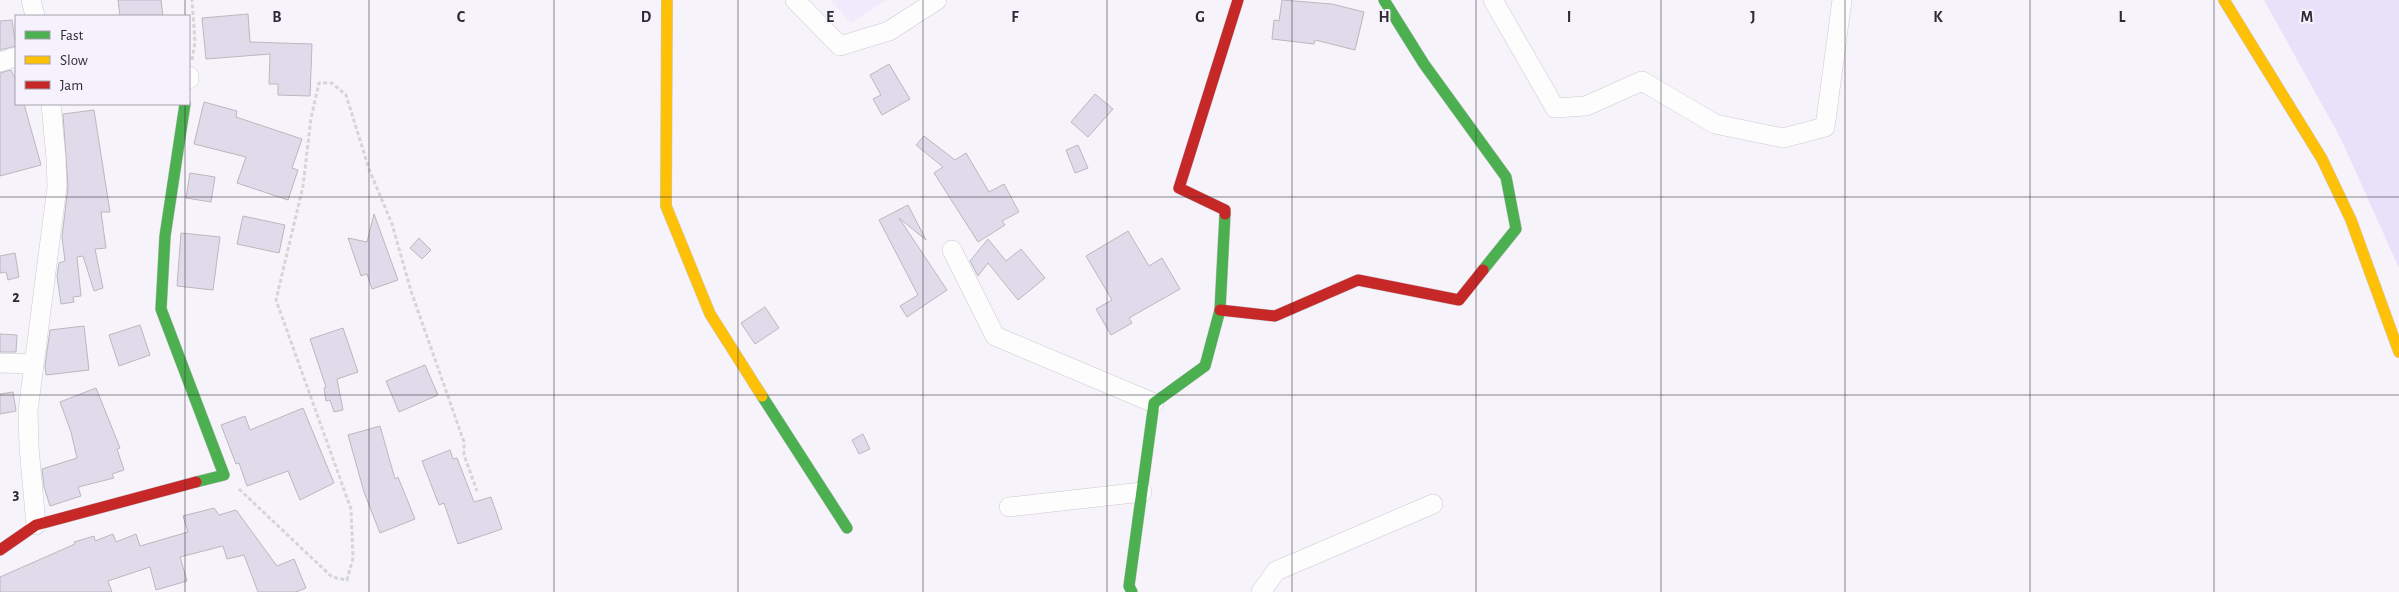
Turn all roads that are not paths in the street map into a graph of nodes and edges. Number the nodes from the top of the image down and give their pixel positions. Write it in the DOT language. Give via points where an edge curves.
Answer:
graph roads {
  1 [pos="31,0"];
  2 [pos="667,0"];
  3 [pos="795,0"];
  4 [pos="937,0"];
  5 [pos="1238,0"];
  6 [pos="1384,0"];
  7 [pos="1493,0"];
  8 [pos="1842,0"];
  9 [pos="2224,0"];
  10 [pos="35,15"];
  11 [pos="15,57"];
  12 [pos="0,62"];
  13 [pos="51,105"];
  14 [pos="185,105"];
  15 [pos="952,250"];
  16 [pos="1220,310"];
  17 [pos="2399,352"];
  18 [pos="0,363"];
  19 [pos="34,364"];
  20 [pos="1154,403"];
  21 [pos="1142,492"];
  22 [pos="1433,504"];
  23 [pos="1009,507"];
  24 [pos="36,525"];
  25 [pos="848,528"];
  26 [pos="0,550"];
  27 [pos="1132,592"];
  28 [pos="1261,592"];
  1 -- 10 [label="street"];
  2 -- 25 [label="street" via="666,206 710,314"];
  3 -- 4 [label="street" via="840,46 889,30"];
  5 -- 16 [label="street" via="1179,188 1225,210"];
  6 -- 16 [label="street" via="1424,64 1506,177 1516,229 1458,300 1358,280 1276,316"];
  7 -- 8 [label="street" via="1555,108 1586,106 1642,81 1715,124 1783,138 1825,127"];
  9 -- 17 [label="street" via="2322,159 2351,220"];
  11 -- 12 [label="street"];
  13 -- 19 [label="street" via="57,187"];
  14 -- 24 [label="street" via="165,236 161,309 224,475"];
  15 -- 20 [label="street" via="995,336"];
  16 -- 20 [label="street" via="1205,366"];
  18 -- 19 [label="street"];
  19 -- 24 [label="street" via="28,426"];
  20 -- 21 [label="street"];
  21 -- 23 [label="street"];
  21 -- 27 [label="street" via="1129,586"];
  22 -- 28 [label="street" via="1276,571"];
  24 -- 26 [label="street"];
}
